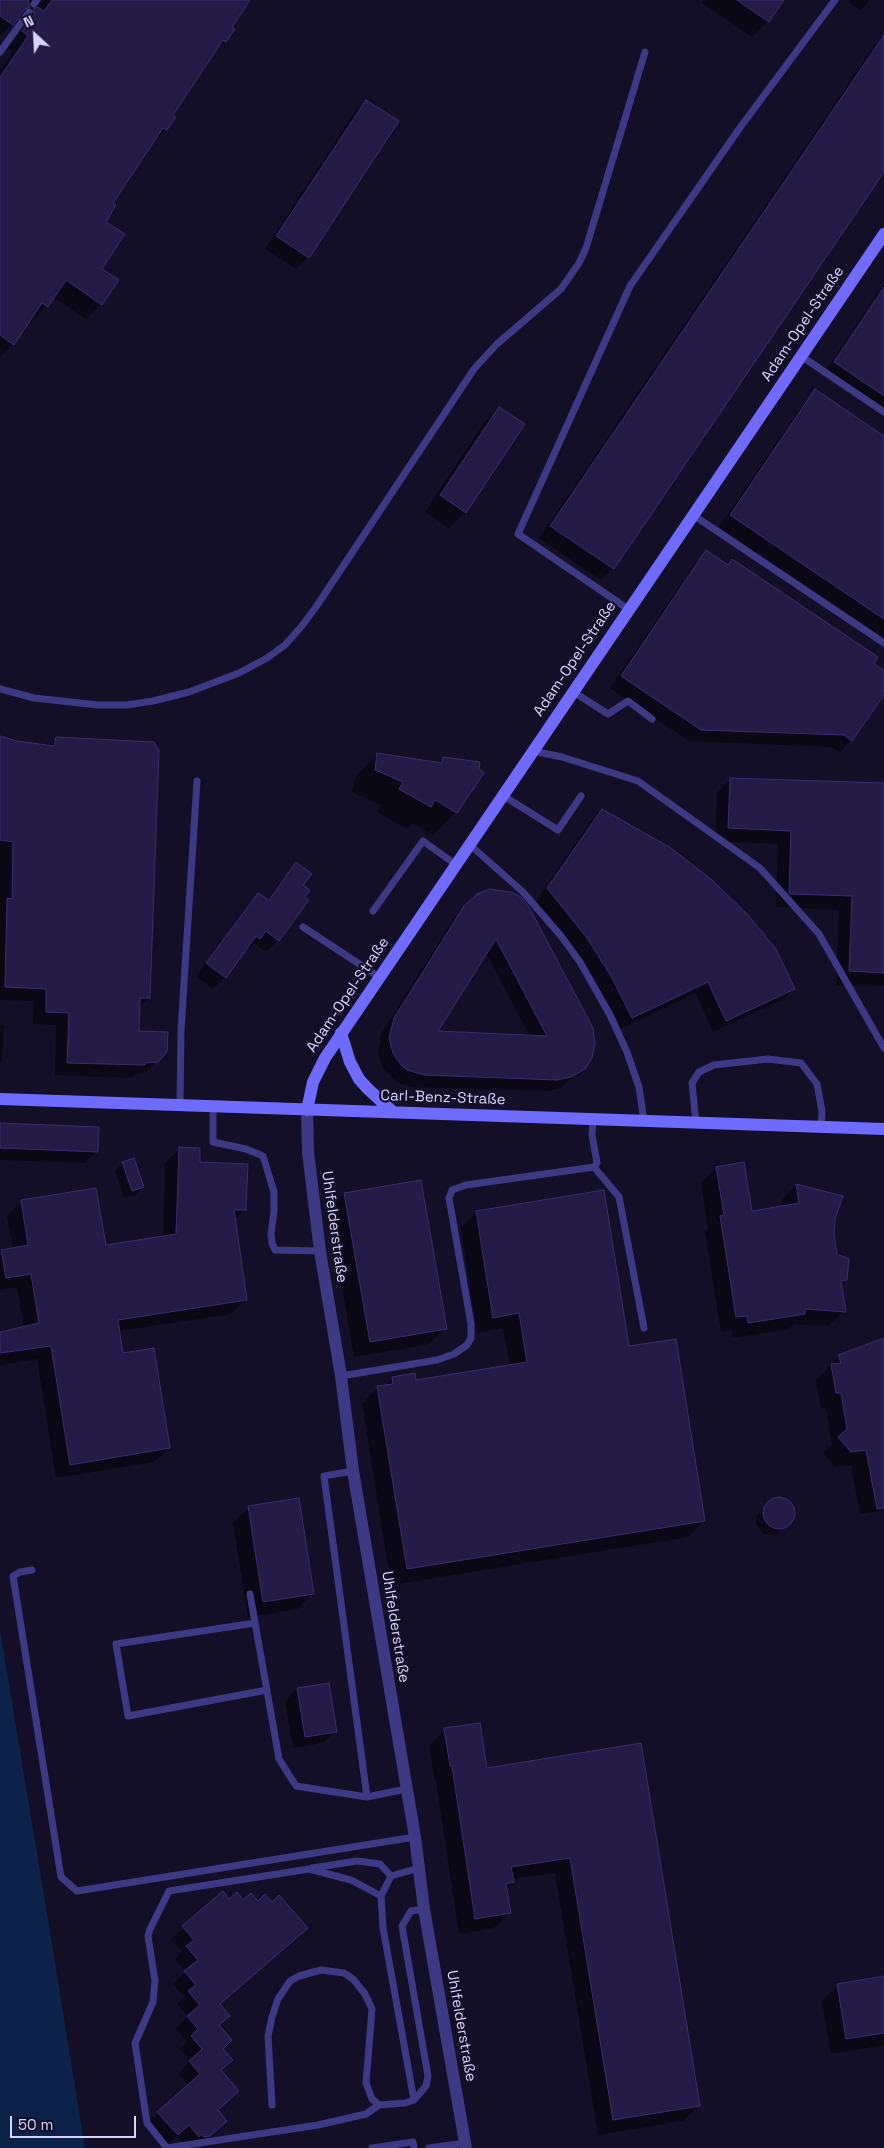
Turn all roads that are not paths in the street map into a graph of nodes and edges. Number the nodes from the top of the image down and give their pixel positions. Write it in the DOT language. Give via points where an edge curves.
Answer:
graph roads {
  1 [pos="836,0"];
  2 [pos="28,12"];
  3 [pos="0,52"];
  4 [pos="644,52"];
  5 [pos="884,234"];
  6 [pos="801,356"];
  7 [pos="884,412"];
  8 [pos="693,514"];
  9 [pos="628,609"];
  10 [pos="884,643"];
  11 [pos="0,689"];
  12 [pos="572,691"];
  13 [pos="652,719"];
  14 [pos="531,751"];
  15 [pos="198,781"];
  16 [pos="501,795"];
  17 [pos="581,796"];
  18 [pos="469,844"];
  19 [pos="455,864"];
  20 [pos="373,911"];
  21 [pos="303,927"];
  22 [pos="379,977"];
  23 [pos="341,1033"];
  24 [pos="884,1048"];
  25 [pos="0,1099"];
  26 [pos="180,1104"];
  27 [pos="214,1106"];
  28 [pos="307,1110"];
  29 [pos="393,1112"];
  30 [pos="593,1120"];
  31 [pos="644,1121"];
  32 [pos="696,1123"];
  33 [pos="821,1128"];
  34 [pos="884,1129"];
  35 [pos="594,1167"];
  36 [pos="320,1251"];
  37 [pos="644,1328"];
  38 [pos="341,1376"];
  39 [pos="353,1471"];
  40 [pos="32,1570"];
  41 [pos="250,1594"];
  42 [pos="255,1623"];
  43 [pos="267,1690"];
  44 [pos="406,1789"];
  45 [pos="368,1797"];
  46 [pos="415,1837"];
  47 [pos="419,1868"];
  48 [pos="309,1869"];
  49 [pos="391,1876"];
  50 [pos="380,1896"];
  51 [pos="424,1910"];
  52 [pos="414,2100"];
  53 [pos="272,2105"];
  54 [pos="379,2105"];
  55 [pos="465,2146"];
  56 [pos="372,2148"];
  57 [pos="414,2148"];
  58 [pos="429,2148"];
  1 -- 9 [label="lane" via="739,129 630,286 518,534"];
  2 -- 3 [label="lane"];
  4 -- 11 [label="lane" via="579,264 561,289 497,344 474,369 316,607 285,645 239,673 190,692 154,701 127,705 88,704 34,698"];
  5 -- 6 [label="main road, Adam-Opel-Straße"];
  6 -- 7 [label="lane"];
  6 -- 8 [label="main road, Adam-Opel-Straße"];
  8 -- 9 [label="main road, Adam-Opel-Straße"];
  8 -- 10 [label="lane"];
  9 -- 12 [label="main road, Adam-Opel-Straße"];
  12 -- 13 [label="lane" via="608,714 628,701"];
  12 -- 14 [label="main road, Adam-Opel-Straße"];
  14 -- 16 [label="main road, Adam-Opel-Straße"];
  14 -- 24 [label="lane" via="562,757 638,781 760,868 819,934"];
  15 -- 26 [label="lane" via="181,1030"];
  16 -- 17 [label="lane" via="558,830"];
  16 -- 18 [label="main road, Adam-Opel-Straße"];
  18 -- 19 [label="main road, Adam-Opel-Straße"];
  18 -- 31 [label="lane" via="524,892 580,962 627,1052 639,1087"];
  19 -- 20 [label="lane" via="423,841"];
  19 -- 22 [label="main road, Adam-Opel-Straße"];
  21 -- 22 [label="lane"];
  22 -- 23 [label="main road, Adam-Opel-Straße"];
  23 -- 28 [label="main road, Adam-Opel-Straße" via="318,1070"];
  23 -- 29 [label="main road" via="359,1079"];
  25 -- 26 [label="main road, Carl-Benz-Straße"];
  26 -- 27 [label="main road, Carl-Benz-Straße"];
  27 -- 28 [label="main road, Carl-Benz-Straße"];
  27 -- 36 [label="lane" via="213,1142 264,1156 274,1192 271,1234 275,1250"];
  28 -- 29 [label="main road, Carl-Benz-Straße"];
  28 -- 36 [label="street, Uhlfelderstraße" via="308,1152"];
  29 -- 30 [label="main road, Carl-Benz-Straße"];
  30 -- 31 [label="main road, Carl-Benz-Straße"];
  30 -- 35 [label="lane" via="597,1163"];
  31 -- 32 [label="main road, Carl-Benz-Straße"];
  32 -- 33 [label="main road, Carl-Benz-Straße"];
  32 -- 33 [label="lane" via="692,1083 698,1072 714,1065 768,1059 801,1063 817,1084 822,1111"];
  33 -- 34 [label="main road, Carl-Benz-Straße"];
  35 -- 37 [label="lane" via="620,1197"];
  35 -- 38 [label="lane" via="466,1185 452,1190 449,1198 471,1324 470,1342 454,1354 437,1360"];
  36 -- 38 [label="street, Uhlfelderstraße"];
  38 -- 39 [label="street, Uhlfelderstraße"];
  39 -- 44 [label="street, Uhlfelderstraße"];
  39 -- 45 [label="lane" via="324,1476"];
  40 -- 46 [label="lane" via="13,1576 61,1877 77,1891"];
  41 -- 42 [label="lane"];
  42 -- 43 [label="lane"];
  42 -- 43 [label="lane" via="116,1644 128,1716"];
  43 -- 45 [label="lane" via="279,1759 296,1786"];
  44 -- 45 [label="lane"];
  44 -- 46 [label="street, Uhlfelderstraße"];
  46 -- 47 [label="street, Uhlfelderstraße"];
  47 -- 49 [label="lane"];
  47 -- 51 [label="street, Uhlfelderstraße"];
  48 -- 49 [label="lane" via="357,1861 380,1864"];
  48 -- 50 [label="lane" via="351,1880"];
  48 -- 54 [label="lane" via="169,1891 148,1936 155,1981 153,2002 135,2043 147,2123 167,2148 318,2125 366,2114"];
  49 -- 50 [label="lane"];
  50 -- 52 [label="lane"];
  51 -- 52 [label="lane" via="411,1911 402,1926 428,2076 426,2086"];
  51 -- 55 [label="street, Uhlfelderstraße"];
  52 -- 54 [label="lane"];
  53 -- 54 [label="lane" via="268,2036 278,1999 290,1981 321,1970 344,1973 353,1979 369,2002 372,2009 366,2083 369,2093"];
  55 -- 58 [label="lane"];
  56 -- 57 [label="lane" via="412,2142"];
}
